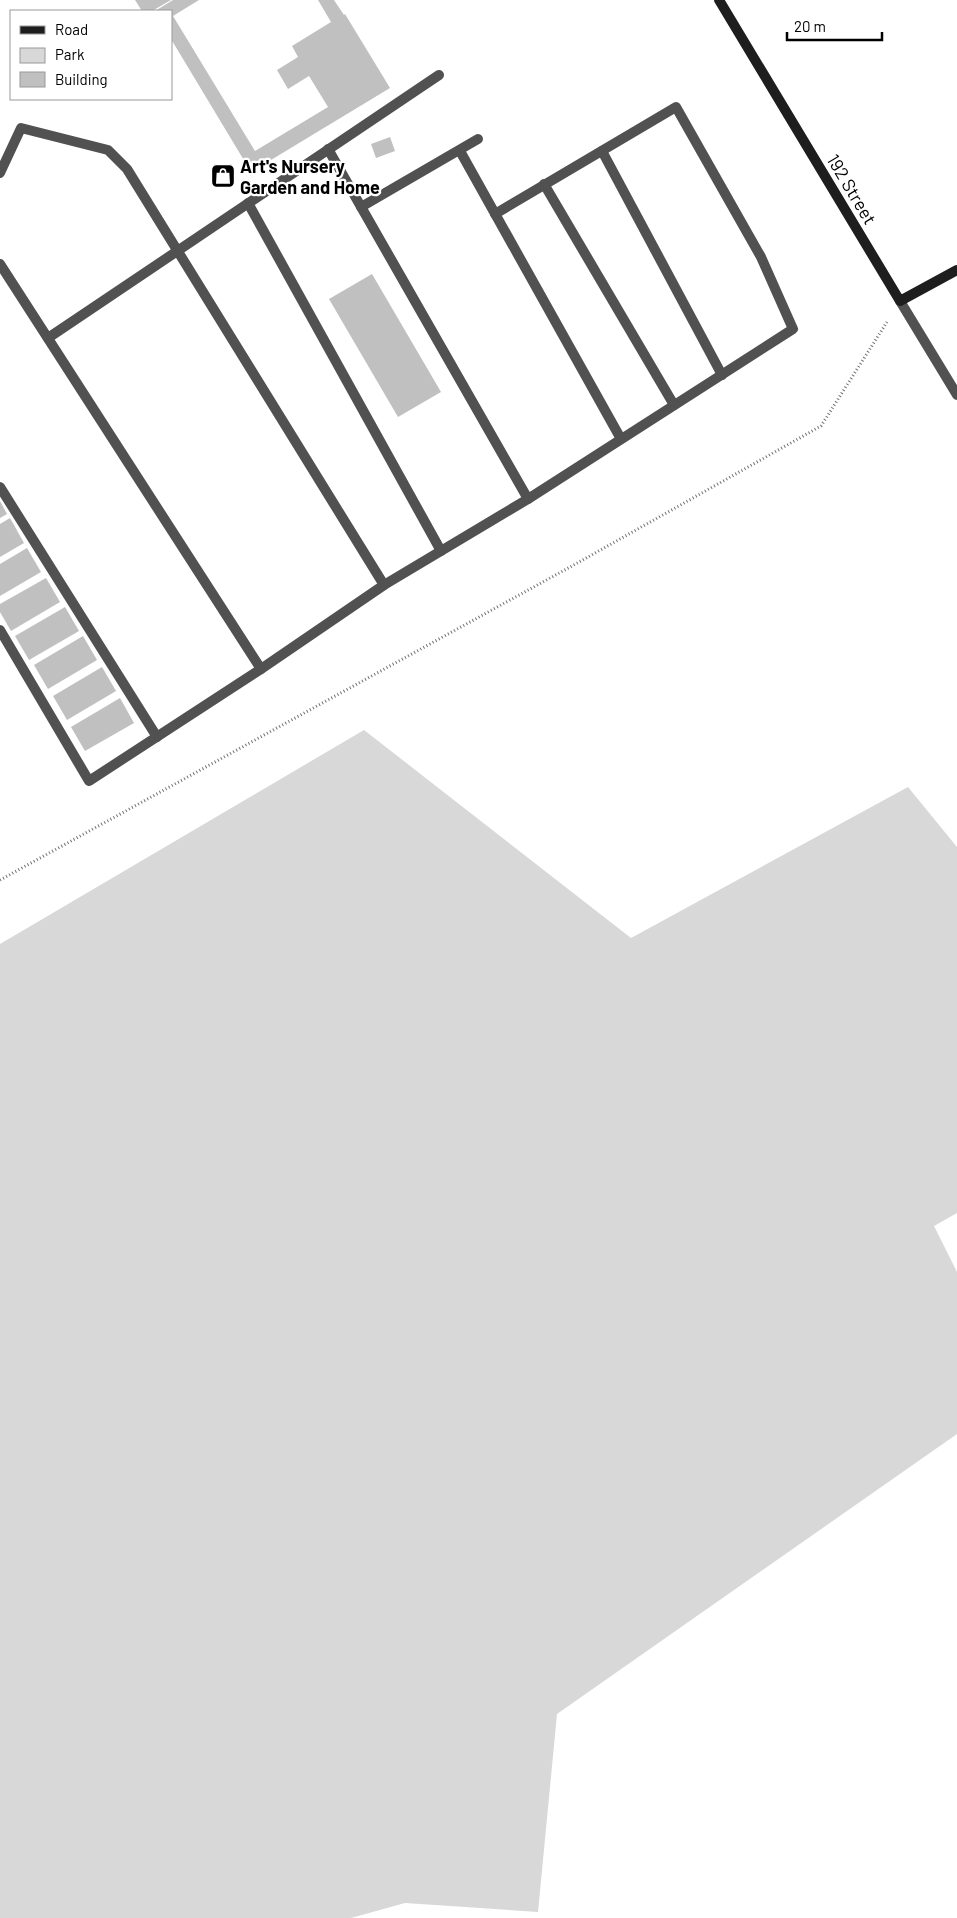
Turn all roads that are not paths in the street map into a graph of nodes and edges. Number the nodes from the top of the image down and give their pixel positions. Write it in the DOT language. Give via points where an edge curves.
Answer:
graph roads {
  1 [pos="719,0"];
  2 [pos="439,75"];
  3 [pos="478,139"];
  4 [pos="328,149"];
  5 [pos="460,151"];
  6 [pos="602,151"];
  7 [pos="0,173"];
  8 [pos="544,184"];
  9 [pos="248,202"];
  10 [pos="361,207"];
  11 [pos="496,214"];
  12 [pos="177,251"];
  13 [pos="0,264"];
  14 [pos="957,270"];
  15 [pos="900,301"];
  16 [pos="48,338"];
  17 [pos="722,375"];
  18 [pos="957,395"];
  19 [pos="674,406"];
  20 [pos="620,439"];
  21 [pos="0,487"];
  22 [pos="528,499"];
  23 [pos="441,551"];
  24 [pos="384,586"];
  25 [pos="0,630"];
  26 [pos="261,669"];
  27 [pos="157,737"];
  1 -- 15 [label="main road, 192 Street"];
  2 -- 4 [label="street"];
  3 -- 5 [label="street"];
  4 -- 9 [label="street"];
  4 -- 10 [label="street"];
  5 -- 10 [label="street"];
  5 -- 11 [label="street"];
  6 -- 8 [label="street"];
  6 -- 17 [label="street"];
  6 -- 17 [label="street" via="676,107 761,257 793,329"];
  7 -- 12 [label="street" via="21,128 108,150 127,169"];
  8 -- 11 [label="street"];
  8 -- 19 [label="street"];
  9 -- 12 [label="street"];
  9 -- 23 [label="street"];
  10 -- 22 [label="street"];
  11 -- 20 [label="street"];
  12 -- 16 [label="street"];
  12 -- 24 [label="street"];
  13 -- 16 [label="street"];
  14 -- 15 [label="main road"];
  15 -- 18 [label="street, 192 Street"];
  16 -- 26 [label="street"];
  17 -- 19 [label="street"];
  19 -- 20 [label="street"];
  20 -- 22 [label="street"];
  21 -- 27 [label="street"];
  22 -- 23 [label="street"];
  23 -- 24 [label="street"];
  24 -- 26 [label="street"];
  25 -- 27 [label="street" via="90,781"];
  26 -- 27 [label="street"];
}
